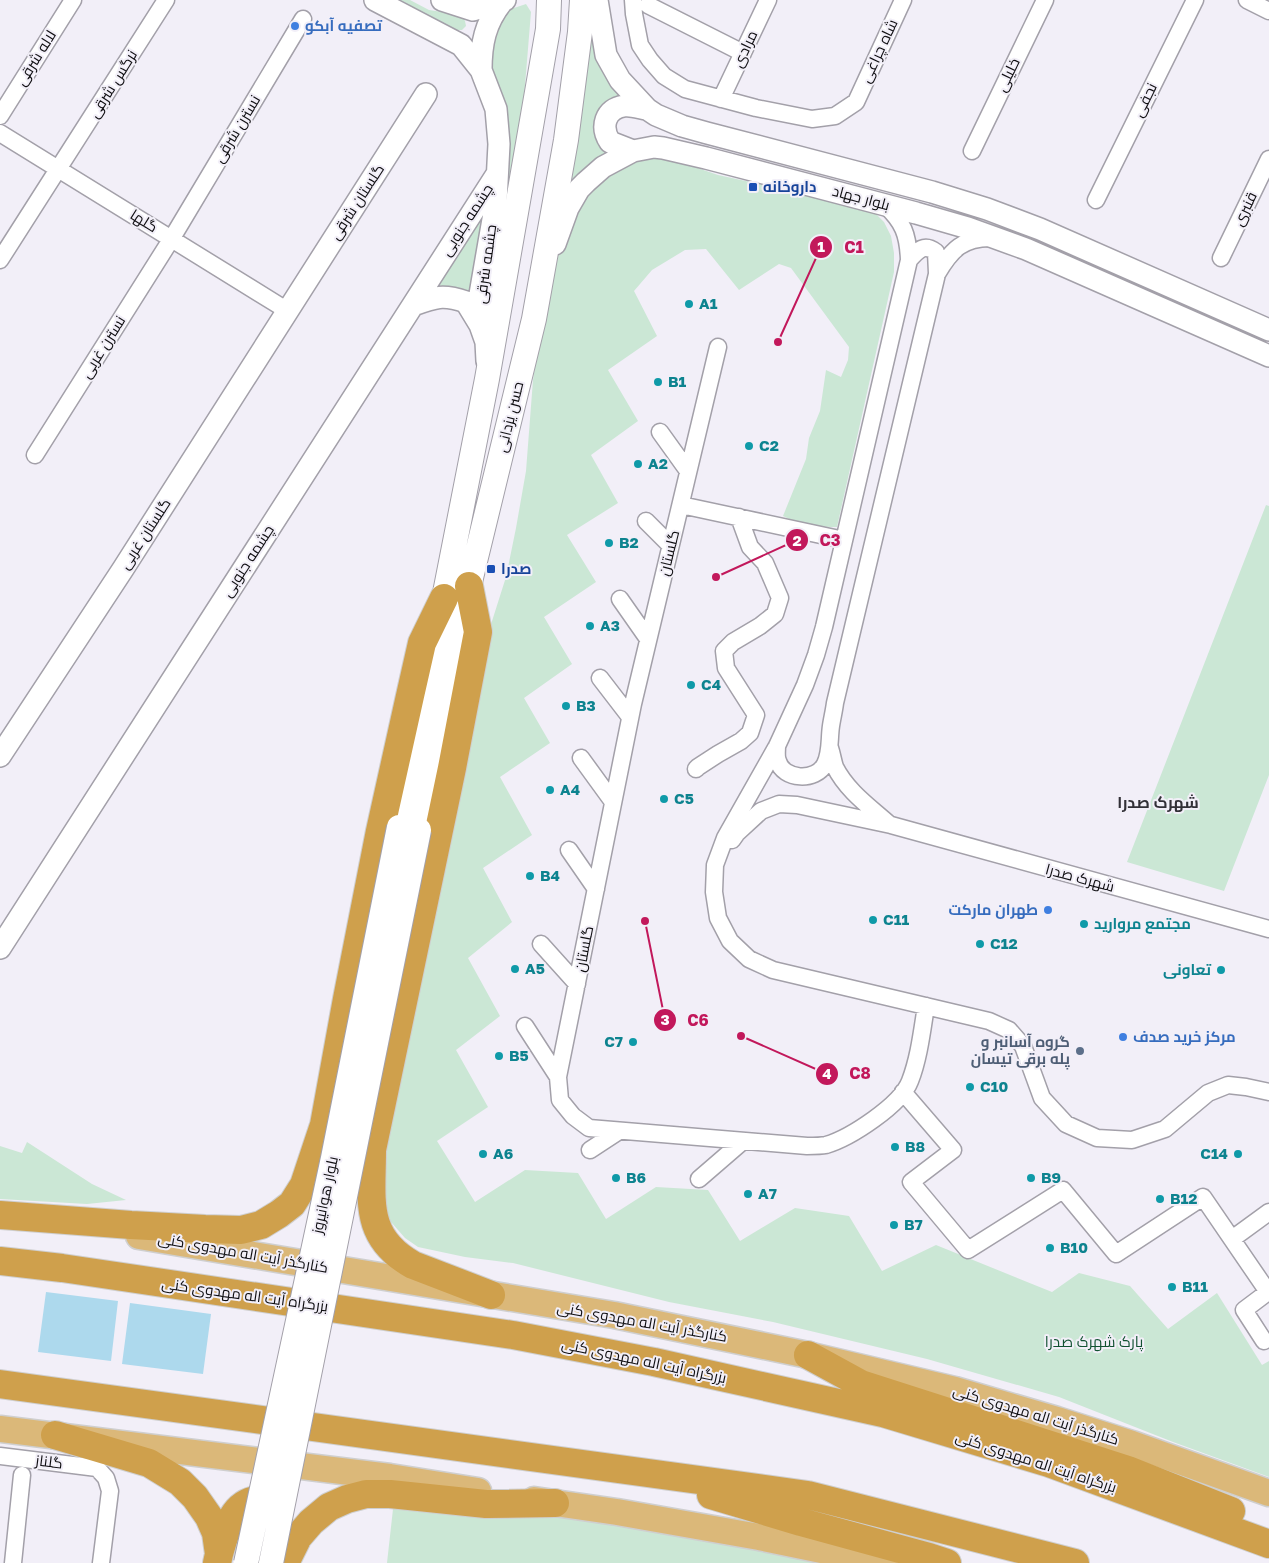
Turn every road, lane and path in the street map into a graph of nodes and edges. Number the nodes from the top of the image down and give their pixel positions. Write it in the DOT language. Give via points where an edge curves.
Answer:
graph roads {
  1 [pos="73,0"];
  2 [pos="166,0"];
  3 [pos="375,0"];
  4 [pos="442,0"];
  5 [pos="549,0"];
  6 [pos="582,0"];
  7 [pos="597,0"];
  8 [pos="768,0"];
  9 [pos="903,0"];
  10 [pos="1045,0"];
  11 [pos="1195,0"];
  12 [pos="1247,0"];
  13 [pos="504,1"];
  14 [pos="641,2"];
  15 [pos="473,10"];
  16 [pos="1269,10"];
  17 [pos="303,19"];
  18 [pos="461,45"];
  19 [pos="743,52"];
  20 [pos="481,70"];
  21 [pos="426,94"];
  22 [pos="722,99"];
  23 [pos="647,109"];
  24 [pos="0,116"];
  25 [pos="0,132"];
  26 [pos="633,151"];
  27 [pos="972,151"];
  28 [pos="1269,159"];
  29 [pos="59,168"];
  30 [pos="497,174"];
  31 [pos="1096,200"];
  32 [pos="884,204"];
  33 [pos="172,238"];
  34 [pos="998,239"];
  35 [pos="1220,258"];
  36 [pos="0,260"];
  37 [pos="909,260"];
  38 [pos="937,274"];
  39 [pos="413,305"];
  40 [pos="288,311"];
  41 [pos="534,319"];
  42 [pos="480,325"];
  43 [pos="1269,330"];
  44 [pos="718,347"];
  45 [pos="1269,356"];
  46 [pos="487,379"];
  47 [pos="660,432"];
  48 [pos="35,455"];
  49 [pos="688,470"];
  50 [pos="681,505"];
  51 [pos="739,517"];
  52 [pos="646,521"];
  53 [pos="844,540"];
  54 [pos="670,545"];
  55 [pos="469,586"];
  56 [pos="444,598"];
  57 [pos="620,600"];
  58 [pos="648,639"];
  59 [pos="600,678"];
  60 [pos="630,717"];
  61 [pos="777,746"];
  62 [pos="830,748"];
  63 [pos="0,756"];
  64 [pos="581,758"];
  65 [pos="696,770"];
  66 [pos="613,802"];
  67 [pos="891,826"];
  68 [pos="409,828"];
  69 [pos="569,850"];
  70 [pos="715,865"];
  71 [pos="596,889"];
  72 [pos="1269,929"];
  73 [pos="541,944"];
  74 [pos="0,948"];
  75 [pos="577,984"];
  76 [pos="926,1006"];
  77 [pos="525,1026"];
  78 [pos="558,1077"];
  79 [pos="1263,1091"];
  80 [pos="903,1092"];
  81 [pos="1269,1105"];
  82 [pos="324,1125"];
  83 [pos="620,1131"];
  84 [pos="743,1141"];
  85 [pos="372,1150"];
  86 [pos="590,1150"];
  87 [pos="698,1179"];
  88 [pos="1269,1212"];
  89 [pos="0,1215"];
  90 [pos="1232,1239"];
  91 [pos="0,1261"];
  92 [pos="491,1295"];
  93 [pos="1264,1341"];
  94 [pos="808,1355"];
  95 [pos="0,1384"];
  96 [pos="0,1429"];
  97 [pos="54,1435"];
  98 [pos="0,1456"];
  99 [pos="22,1475"];
  100 [pos="660,1476"];
  101 [pos="1269,1493"];
  102 [pos="556,1503"];
  103 [pos="1269,1528"];
  104 [pos="1269,1544"];
  105 [pos="218,1559"];
  106 [pos="13,1563"];
  107 [pos="102,1563"];
  108 [pos="246,1563"];
  109 [pos="271,1563"];
  110 [pos="284,1563"];
  111 [pos="884,1563"];
  112 [pos="947,1563"];
  113 [pos="1075,1563"];
  1 -- 24 [label="street, لاله شرقی"];
  2 -- 29 [label="street, نرگس شرقی"];
  3 -- 18 [label="street, چشمه شرقی"];
  4 -- 15 [label="street"];
  5 -- 46 [label="main road, حسن یزدانی" via="548,29"];
  6 -- 41 [label="main road, حسن یزدانی" via="566,140"];
  7 -- 23 [label="street, بلوار جهاد" via="606,55 620,80"];
  8 -- 19 [label="street, مرادی"];
  9 -- 22 [label="street, شاه چراغی" via="856,102 835,116 812,119"];
  10 -- 27 [label="street, خلیلی"];
  11 -- 31 [label="street, نجفی"];
  12 -- 16 [label="street"];
  13 -- 15 [label="street"];
  13 -- 20 [label="street" via="493,13 486,30"];
  14 -- 19 [label="street"];
  14 -- 22 [label="street" via="634,14 640,45 654,66 685,89"];
  15 -- 18 [label="street" via="479,22 478,36 470,45"];
  17 -- 33 [label="street, نسترن شرقی"];
  18 -- 20 [label="street, چشمه شرقی"];
  19 -- 22 [label="street, مرادی"];
  20 -- 30 [label="street, چشمه شرقی" via="496,109"];
  21 -- 40 [label="street, گلستان شرقی"];
  23 -- 26 [label="street" via="622,106 612,111 604,124 610,142"];
  23 -- 43 [label="street, بلوار جهاد" via="682,126 988,209"];
  25 -- 29 [label="street, گلها"];
  26 -- 32 [label="street, بلوار جهاد" via="654,147 677,151"];
  26 -- 41 [label="street, بلوار جهاد" via="603,167 574,198 560,228"];
  28 -- 35 [label="street, قنبری"];
  29 -- 33 [label="street, گلها"];
  29 -- 36 [label="street, نرگس شرقی"];
  30 -- 39 [label="street, چشمه جنوبی"];
  30 -- 42 [label="street, چشمه شرقی" via="496,202 479,300"];
  32 -- 34 [label="street, بلوار جهاد"];
  32 -- 37 [label="street" via="903,227"];
  33 -- 40 [label="street, گلها"];
  33 -- 48 [label="street, نسترن غربی"];
  34 -- 38 [label="street" via="980,238 960,246 946,259"];
  34 -- 45 [label="street, بلوار جهاد"];
  37 -- 38 [label="street" via="923,248 930,248 936,252"];
  37 -- 53 [label="street"];
  38 -- 62 [label="street" via="835,704"];
  39 -- 42 [label="street" via="432,298 450,297 466,302"];
  39 -- 74 [label="street, چشمه جنوبی"];
  40 -- 63 [label="street, گلستان غربی"];
  41 -- 55 [label="main road, حسن یزدانی"];
  42 -- 46 [label="street, چشمه شرقی" via="486,342"];
  44 -- 49 [label="street, گلستان"];
  46 -- 56 [label="main road, حسن یزدانی"];
  47 -- 49 [label="street"];
  49 -- 50 [label="street, گلستان"];
  50 -- 51 [label="street"];
  50 -- 54 [label="street, گلستان"];
  51 -- 53 [label="street"];
  51 -- 65 [label="street" via="750,547 765,563 780,598 775,614 724,651 726,668 756,715 750,733"];
  52 -- 54 [label="street"];
  53 -- 61 [label="street" via="816,655"];
  54 -- 58 [label="street, گلستان"];
  55 -- 68 [label="main road, حسن یزدانی"];
  55 -- 85 [label="highway" via="478,632"];
  56 -- 68 [label="main road, حسن یزدانی"];
  56 -- 82 [label="highway" via="422,643 380,831"];
  57 -- 58 [label="street"];
  58 -- 60 [label="street, گلستان"];
  59 -- 60 [label="street"];
  60 -- 66 [label="street, گلستان"];
  61 -- 62 [label="street" via="778,762 786,773 798,776 812,775 824,766"];
  61 -- 70 [label="street" via="725,838"];
  62 -- 67 [label="street" via="835,767 846,783"];
  64 -- 66 [label="street"];
  66 -- 71 [label="street, گلستان"];
  67 -- 70 [label="street, شهرک صدرا" via="811,807 779,804 761,811 736,833"];
  67 -- 72 [label="street, شهرک صدرا"];
  68 -- 108 [label="main road, بلوار هوانیروز, bridge" via="333,1158"];
  68 -- 109 [label="main road, بلوار هوانیروز, bridge"];
  69 -- 71 [label="street"];
  70 -- 76 [label="street" via="714,892 718,918 730,942 749,959 773,970"];
  71 -- 75 [label="street, گلستان"];
  73 -- 75 [label="street"];
  75 -- 78 [label="street, گلستان"];
  76 -- 79 [label="street" via="989,1021 1009,1030 1023,1046 1042,1098 1066,1124 1098,1138 1132,1140 1165,1129 1208,1093 1228,1085"];
  76 -- 80 [label="street, گلستان" via="915,1066 910,1083"];
  77 -- 78 [label="street"];
  78 -- 83 [label="street, گلستان" via="560,1100 573,1116 589,1128"];
  79 -- 81 [label="street"];
  80 -- 84 [label="street, گلستان" via="875,1119 843,1139 825,1145"];
  80 -- 90 [label="street" via="953,1150 910,1182 968,1250 1063,1190 1116,1254 1203,1197"];
  82 -- 85 [label="highway" via="314,1194 319,1203 328,1208 346,1206 353,1199 361,1188"];
  82 -- 89 [label="highway" via="304,1185 292,1204 261,1225 241,1230 205,1229"];
  83 -- 84 [label="street, گلستان"];
  83 -- 86 [label="street"];
  84 -- 87 [label="street"];
  85 -- 92 [label="highway" via="372,1211 384,1242 413,1265"];
  88 -- 90 [label="street"];
  89 -- 92 [label="main road, کنارگذر آیت اله مهدوی کنی" via="170,1240"];
  90 -- 93 [label="street" via="1268,1292 1244,1310"];
  91 -- 104 [label="highway, بزرگراه آیت اله مهدوی کنی" via="513,1335 845,1404 1049,1463"];
  92 -- 94 [label="main road, کنارگذر آیت اله مهدوی کنی" via="622,1317"];
  94 -- 101 [label="main road, کنارگذر آیت اله مهدوی کنی" via="955,1390 1039,1415"];
  94 -- 103 [label="highway" via="861,1384 1128,1470"];
  95 -- 100 [label="highway"];
  96 -- 97 [label="main road"];
  97 -- 102 [label="main road"];
  97 -- 105 [label="highway" via="149,1464 180,1482 209,1516 216,1533"];
  98 -- 107 [label="street, گلناز" via="98,1468 110,1491"];
  99 -- 106 [label="street"];
  100 -- 112 [label="highway" via="752,1508"];
  100 -- 113 [label="highway" via="808,1495"];
  102 -- 110 [label="highway" via="486,1504 366,1494 329,1507 317,1517 298,1537"];
  102 -- 111 [label="main road" via="740,1534"];
  105 -- 110 [label="highway" via="236,1510 250,1501 261,1500 274,1504 281,1514 286,1531"];
}
